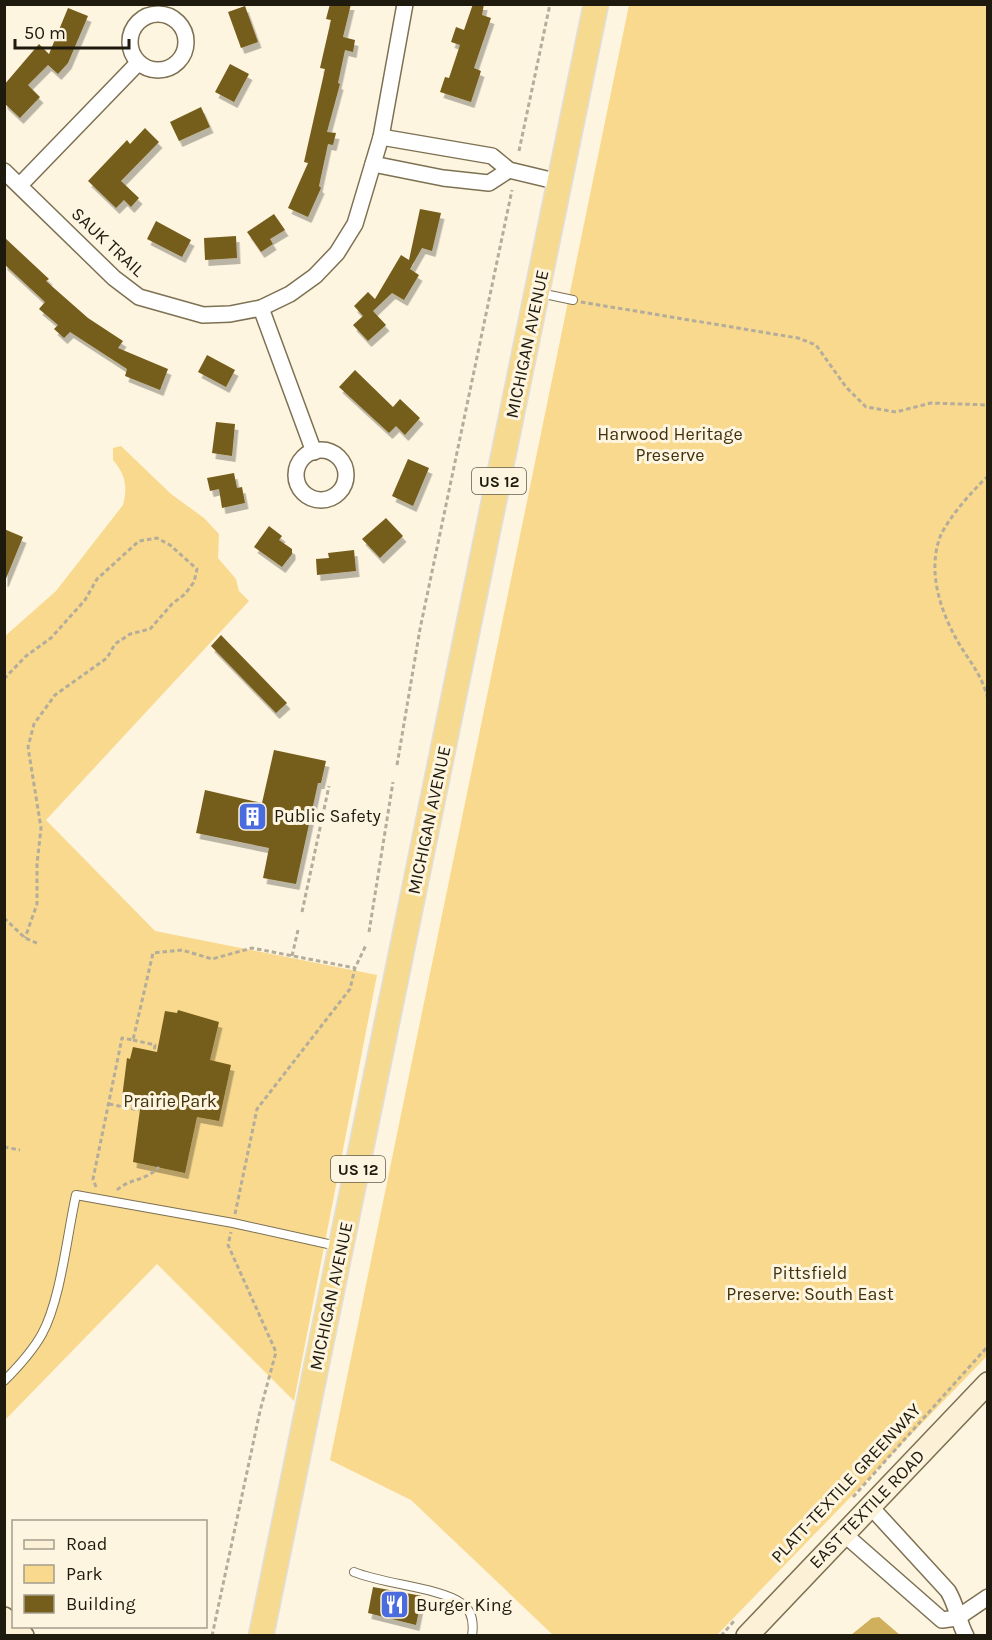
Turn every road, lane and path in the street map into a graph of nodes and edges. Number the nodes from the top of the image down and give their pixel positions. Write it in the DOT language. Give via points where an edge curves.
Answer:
graph roads {
  1 [pos="405,4"];
  2 [pos="550,4"];
  3 [pos="596,4"];
  4 [pos="138,63"];
  5 [pos="381,137"];
  6 [pos="519,151"];
  7 [pos="373,164"];
  8 [pos="509,170"];
  9 [pos="4,171"];
  10 [pos="560,182"];
  11 [pos="20,185"];
  12 [pos="512,190"];
  13 [pos="538,292"];
  14 [pos="573,300"];
  15 [pos="261,308"];
  16 [pos="987,405"];
  17 [pos="314,452"];
  18 [pos="987,476"];
  19 [pos="4,679"];
  20 [pos="987,699"];
  21 [pos="397,765"];
  22 [pos="393,782"];
  23 [pos="329,786"];
  24 [pos="302,912"];
  25 [pos="4,918"];
  26 [pos="298,930"];
  27 [pos="369,932"];
  28 [pos="25,938"];
  29 [pos="39,944"];
  30 [pos="366,945"];
  31 [pos="292,956"];
  32 [pos="354,968"];
  33 [pos="132,1040"];
  34 [pos="154,1052"];
  35 [pos="109,1104"];
  36 [pos="139,1110"];
  37 [pos="4,1147"];
  38 [pos="20,1150"];
  39 [pos="159,1167"];
  40 [pos="103,1188"];
  41 [pos="111,1189"];
  42 [pos="235,1214"];
  43 [pos="231,1232"];
  44 [pos="342,1247"];
  45 [pos="987,1346"];
  46 [pos="4,1381"];
  47 [pos="987,1383"];
  48 [pos="847,1503"];
  49 [pos="870,1506"];
  50 [pos="844,1534"];
  51 [pos="354,1572"];
  52 [pos="987,1597"];
  53 [pos="957,1618"];
  54 [pos="743,1626"];
  55 [pos="212,1635"];
  56 [pos="261,1635"];
  57 [pos="472,1635"];
  58 [pos="721,1635"];
  59 [pos="966,1635"];
  1 -- 5 [label="street, SAUK TRAIL"];
  2 -- 6 [label="path"];
  3 -- 10 [label="highway, MICHIGAN AVENUE / US 12"];
  4 -- 11 [label="street"];
  5 -- 7 [label="street, SAUK TRAIL"];
  5 -- 8 [label="street" via="492,156"];
  7 -- 8 [label="street" via="489,183"];
  7 -- 15 [label="street, SAUK TRAIL" via="355,224 337,253 315,276"];
  8 -- 10 [label="street"];
  9 -- 11 [label="street, SAUK TRAIL"];
  10 -- 13 [label="highway, MICHIGAN AVENUE / US 12"];
  11 -- 15 [label="street, SAUK TRAIL" via="114,278 139,297 203,315"];
  12 -- 21 [label="path" via="420,628"];
  13 -- 14 [label="lane"];
  13 -- 44 [label="highway, MICHIGAN AVENUE / US 12"];
  14 -- 16 [label="path" via="590,306 798,338 816,345 846,387 866,407 896,412 931,403"];
  15 -- 17 [label="street"];
  18 -- 20 [label="path" via="971,491 940,537 936,575 940,609 982,677"];
  19 -- 28 [label="path" via="51,638 86,600 97,579 140,541 157,538 171,544 196,569 194,582 185,594 150,629 130,634 115,644 106,658 55,695 34,724 28,747 41,828 37,904"];
  22 -- 27 [label="path"];
  23 -- 24 [label="path"];
  25 -- 28 [label="path"];
  26 -- 31 [label="path"];
  28 -- 29 [label="path"];
  30 -- 32 [label="path"];
  31 -- 32 [label="path"];
  31 -- 33 [label="path" via="252,948 212,959 182,950 153,953"];
  32 -- 42 [label="path" via="350,989 257,1109"];
  33 -- 34 [label="path" via="155,1046"];
  33 -- 35 [label="path" via="122,1038"];
  35 -- 36 [label="path"];
  35 -- 40 [label="path" via="93,1179 95,1186"];
  37 -- 38 [label="path"];
  39 -- 41 [label="path" via="144,1179 122,1185 119,1190"];
  43 -- 55 [label="path" via="228,1245 276,1352"];
  44 -- 46 [label="lane" via="233,1222 75,1195 54,1304 43,1333 27,1358"];
  44 -- 56 [label="highway, MICHIGAN AVENUE / US 12"];
  45 -- 48 [label="path, PLATT-TEXTILE GREENWAY"];
  47 -- 49 [label="main road, EAST TEXTILE ROAD"];
  49 -- 50 [label="main road, EAST TEXTILE ROAD"];
  49 -- 53 [label="street" via="948,1591"];
  50 -- 53 [label="street" via="942,1620"];
  50 -- 54 [label="main road, EAST TEXTILE ROAD"];
  51 -- 57 [label="lane" via="462,1603 472,1617"];
  52 -- 53 [label="street"];
  53 -- 59 [label="street"];
  54 -- 58 [label="path"];
}
